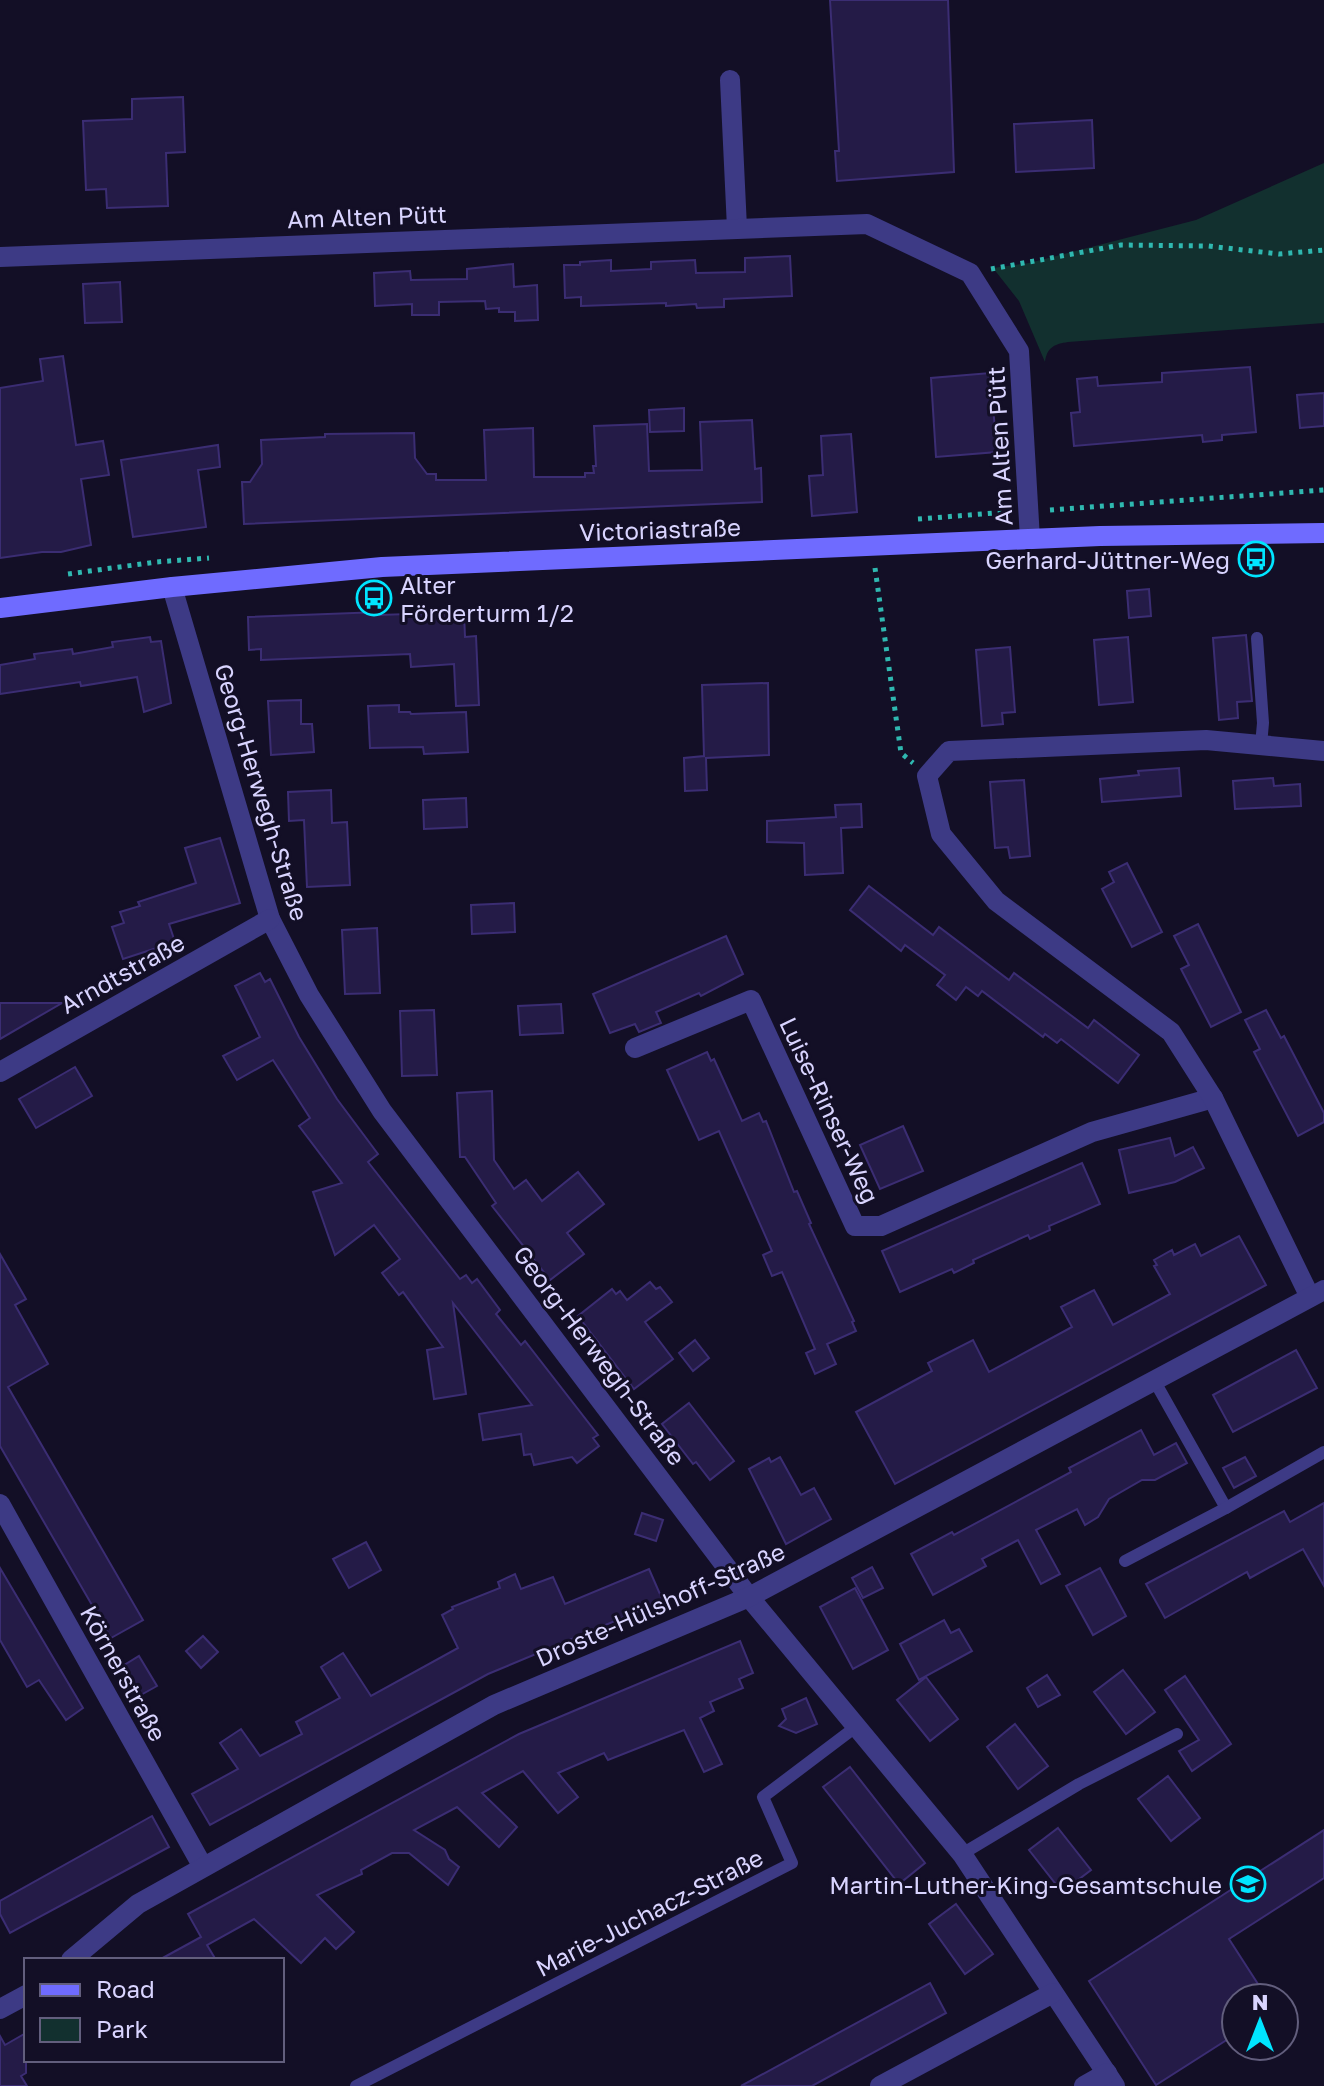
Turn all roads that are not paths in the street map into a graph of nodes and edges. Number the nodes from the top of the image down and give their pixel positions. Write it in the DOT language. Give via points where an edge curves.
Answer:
graph roads {
  1 [pos="730,80"];
  2 [pos="737,228"];
  3 [pos="0,257"];
  4 [pos="1324,533"];
  5 [pos="1030,539"];
  6 [pos="172,587"];
  7 [pos="0,608"];
  8 [pos="1257,638"];
  9 [pos="1261,745"];
  10 [pos="1324,751"];
  11 [pos="270,919"];
  12 [pos="635,1048"];
  13 [pos="0,1072"];
  14 [pos="1213,1098"];
  15 [pos="1317,1293"];
  16 [pos="1154,1380"];
  17 [pos="1324,1452"];
  18 [pos="0,1504"];
  19 [pos="1226,1508"];
  20 [pos="1125,1561"];
  21 [pos="749,1597"];
  22 [pos="857,1726"];
  23 [pos="1177,1734"];
  24 [pos="962,1854"];
  25 [pos="203,1867"];
  26 [pos="73,1958"];
  27 [pos="1053,1993"];
  28 [pos="24,1996"];
  29 [pos="0,2009"];
  30 [pos="1111,2080"];
  31 [pos="356,2086"];
  32 [pos="880,2086"];
  33 [pos="1084,2086"];
  1 -- 2 [label="street"];
  2 -- 3 [label="street, Am Alten Pütt"];
  2 -- 5 [label="street, Am Alten Pütt" via="867,224 970,273 1019,351"];
  4 -- 5 [label="main road, Victoriastraße"];
  5 -- 6 [label="main road, Victoriastraße" via="382,567"];
  6 -- 7 [label="main road, Victoriastraße"];
  6 -- 11 [label="street, Georg-Herwegh-Straße"];
  8 -- 9 [label="lane"];
  9 -- 10 [label="street"];
  9 -- 14 [label="street" via="1206,740 949,751 927,776 941,834 996,901 1171,1032"];
  11 -- 13 [label="street, Arndtstraße"];
  11 -- 21 [label="street, Georg-Herwegh-Straße" via="309,995 382,1111"];
  12 -- 14 [label="street, Luise-Rinser-Weg" via="751,1000 855,1226 881,1226 1092,1132"];
  14 -- 15 [label="street"];
  15 -- 16 [label="street, Droste-Hülshoff-Straße"];
  16 -- 19 [label="lane"];
  16 -- 21 [label="street, Droste-Hülshoff-Straße"];
  17 -- 19 [label="lane"];
  18 -- 25 [label="street, Körnerstraße"];
  19 -- 20 [label="lane"];
  21 -- 22 [label="street, Georg-Herwegh-Straße"];
  21 -- 25 [label="street, Droste-Hülshoff-Straße" via="494,1705"];
  22 -- 24 [label="street, Georg-Herwegh-Straße"];
  22 -- 31 [label="lane, Marie-Juchacz-Straße" via="763,1797 792,1863"];
  23 -- 24 [label="lane" via="1079,1784"];
  24 -- 27 [label="street, Georg-Herwegh-Straße"];
  25 -- 26 [label="street, Droste-Hülshoff-Straße" via="138,1904"];
  27 -- 30 [label="street, Georg-Herwegh-Straße"];
  27 -- 32 [label="street"];
  28 -- 29 [label="street"];
  30 -- 33 [label="street"];
}
